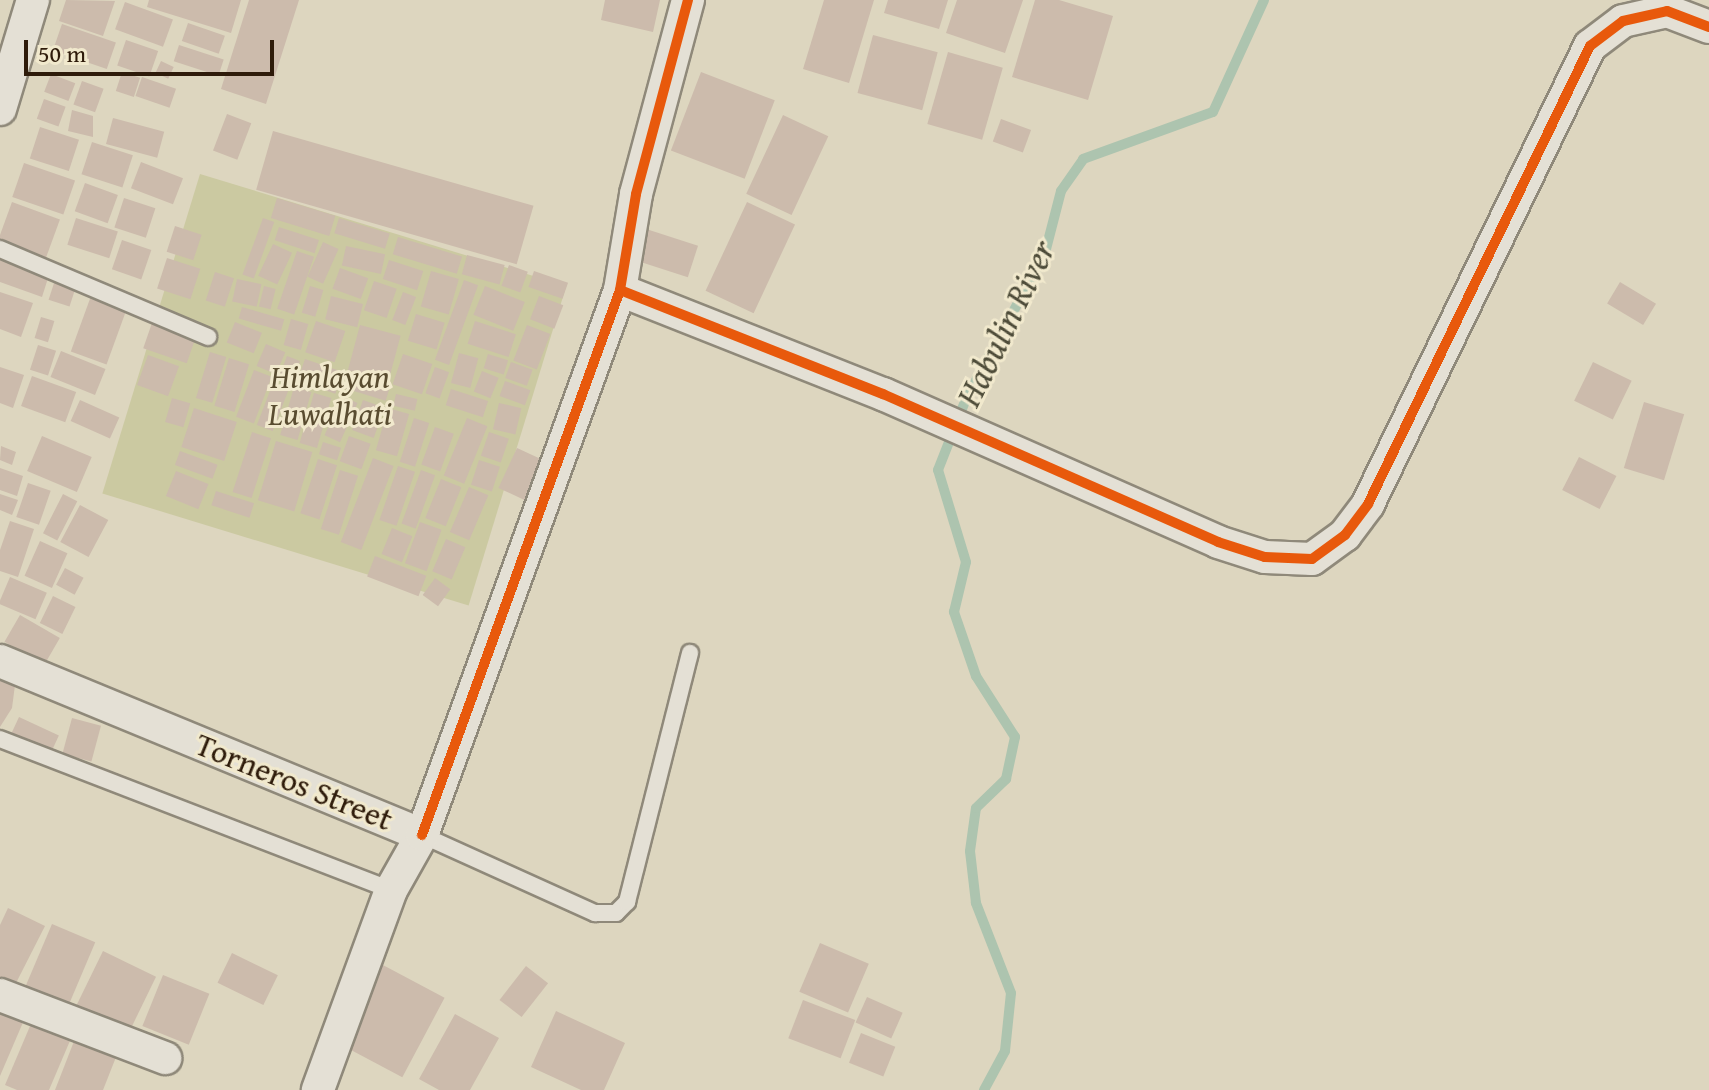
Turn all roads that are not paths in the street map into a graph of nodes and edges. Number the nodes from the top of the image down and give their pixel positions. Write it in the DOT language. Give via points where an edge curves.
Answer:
graph roads {
  1 [pos="33,0"];
  2 [pos="688,0"];
  3 [pos="1709,27"];
  4 [pos="0,109"];
  5 [pos="0,249"];
  6 [pos="620,290"];
  7 [pos="208,337"];
  8 [pos="690,653"];
  9 [pos="0,661"];
  10 [pos="0,739"];
  11 [pos="422,835"];
  12 [pos="391,890"];
  13 [pos="0,995"];
  14 [pos="165,1058"];
  15 [pos="318,1090"];
  1 -- 4 [label="street"];
  2 -- 6 [label="street" via="636,194"];
  3 -- 6 [label="street" via="1667,11 1623,21 1590,46 1368,504 1345,535 1312,559 1265,557 1218,542 1035,458"];
  5 -- 7 [label="lane"];
  6 -- 11 [label="street"];
  8 -- 11 [label="lane" via="627,902 616,913 595,913"];
  9 -- 11 [label="street, Torneros Street"];
  10 -- 12 [label="lane"];
  11 -- 12 [label="street, Torneros Street"];
  12 -- 15 [label="street, Torneros Street"];
  13 -- 14 [label="street"];
}
